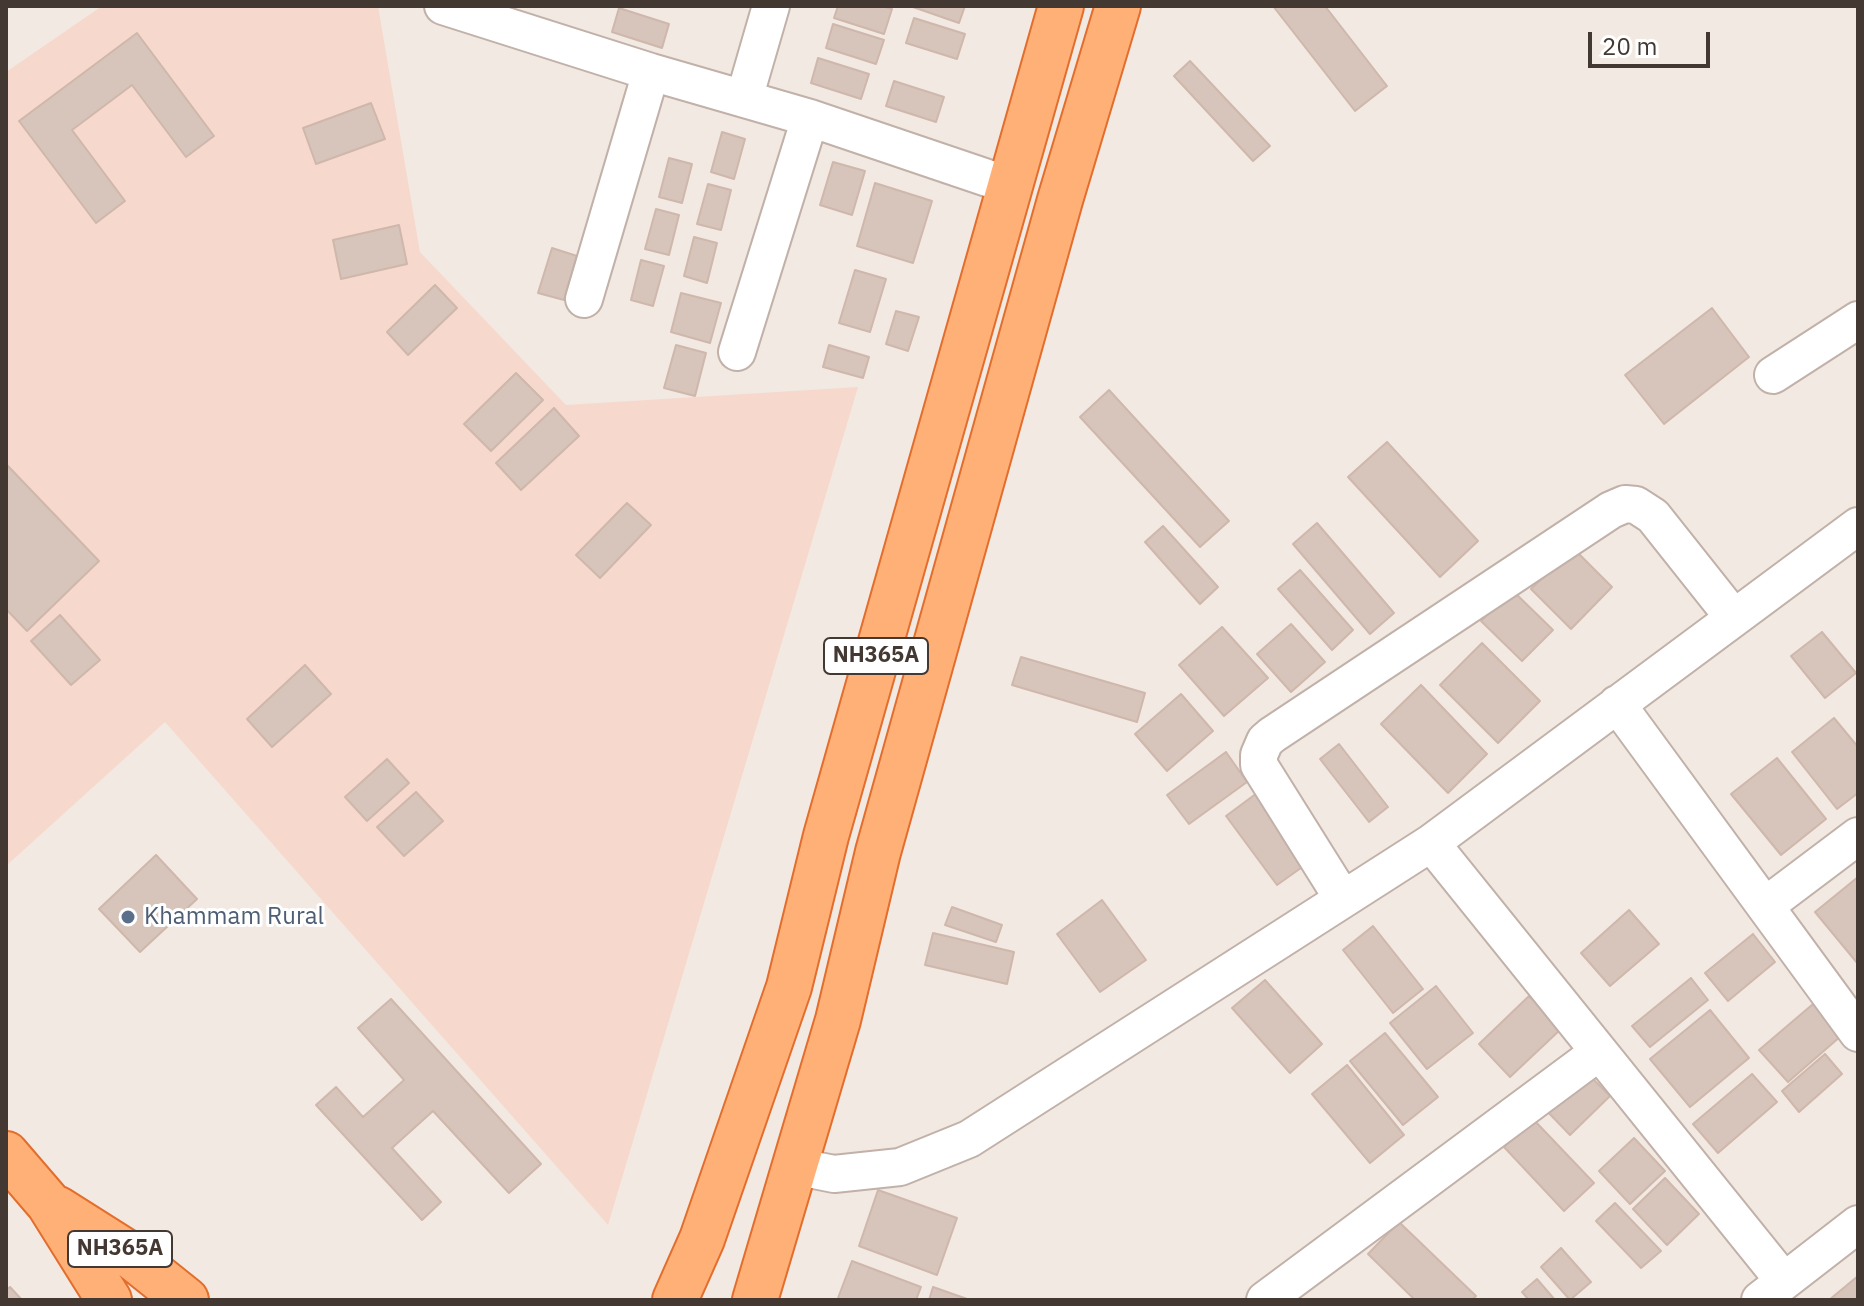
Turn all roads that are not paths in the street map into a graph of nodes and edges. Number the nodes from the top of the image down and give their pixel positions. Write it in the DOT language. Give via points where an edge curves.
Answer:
graph roads {
  1 [pos="443,6"];
  2 [pos="771,6"];
  3 [pos="1061,6"];
  4 [pos="1118,6"];
  5 [pos="545,21"];
  6 [pos="651,72"];
  7 [pos="744,99"];
  8 [pos="810,118"];
  9 [pos="1008,185"];
  10 [pos="584,299"];
  11 [pos="1858,320"];
  12 [pos="737,352"];
  13 [pos="1773,375"];
  14 [pos="1858,526"];
  15 [pos="1734,618"];
  16 [pos="1617,704"];
  17 [pos="1858,836"];
  18 [pos="1431,843"];
  19 [pos="1343,899"];
  20 [pos="1765,906"];
  21 [pos="1858,1033"];
  22 [pos="1599,1052"];
  23 [pos="6,1154"];
  24 [pos="794,1166"];
  25 [pos="49,1204"];
  26 [pos="1858,1224"];
  27 [pos="1772,1291"];
  28 [pos="109,1300"];
  29 [pos="186,1300"];
  30 [pos="675,1300"];
  31 [pos="755,1300"];
  32 [pos="1265,1300"];
  1 -- 5 [label="street"];
  2 -- 7 [label="street"];
  3 -- 9 [label="highway, NH365A"];
  4 -- 24 [label="highway, NH365A"];
  5 -- 6 [label="street"];
  6 -- 7 [label="street"];
  6 -- 10 [label="street"];
  7 -- 8 [label="street"];
  8 -- 9 [label="street"];
  8 -- 12 [label="street"];
  9 -- 30 [label="highway, NH365A" via="826,836 789,987 702,1239"];
  11 -- 13 [label="street"];
  14 -- 15 [label="street"];
  15 -- 16 [label="street"];
  15 -- 19 [label="street" via="1653,516 1625,504 1272,735 1265,741 1259,765"];
  16 -- 18 [label="street"];
  16 -- 20 [label="street"];
  17 -- 20 [label="street"];
  18 -- 19 [label="street"];
  18 -- 22 [label="street"];
  19 -- 24 [label="street" via="969,1139 900,1167 834,1174"];
  20 -- 21 [label="street"];
  22 -- 27 [label="street"];
  22 -- 32 [label="street"];
  23 -- 25 [label="highway, NH365A"];
  24 -- 31 [label="highway, NH365A"];
  25 -- 28 [label="highway, NH365A"];
  25 -- 29 [label="highway, NH365A" via="126,1252"];
  26 -- 27 [label="street"];
}
